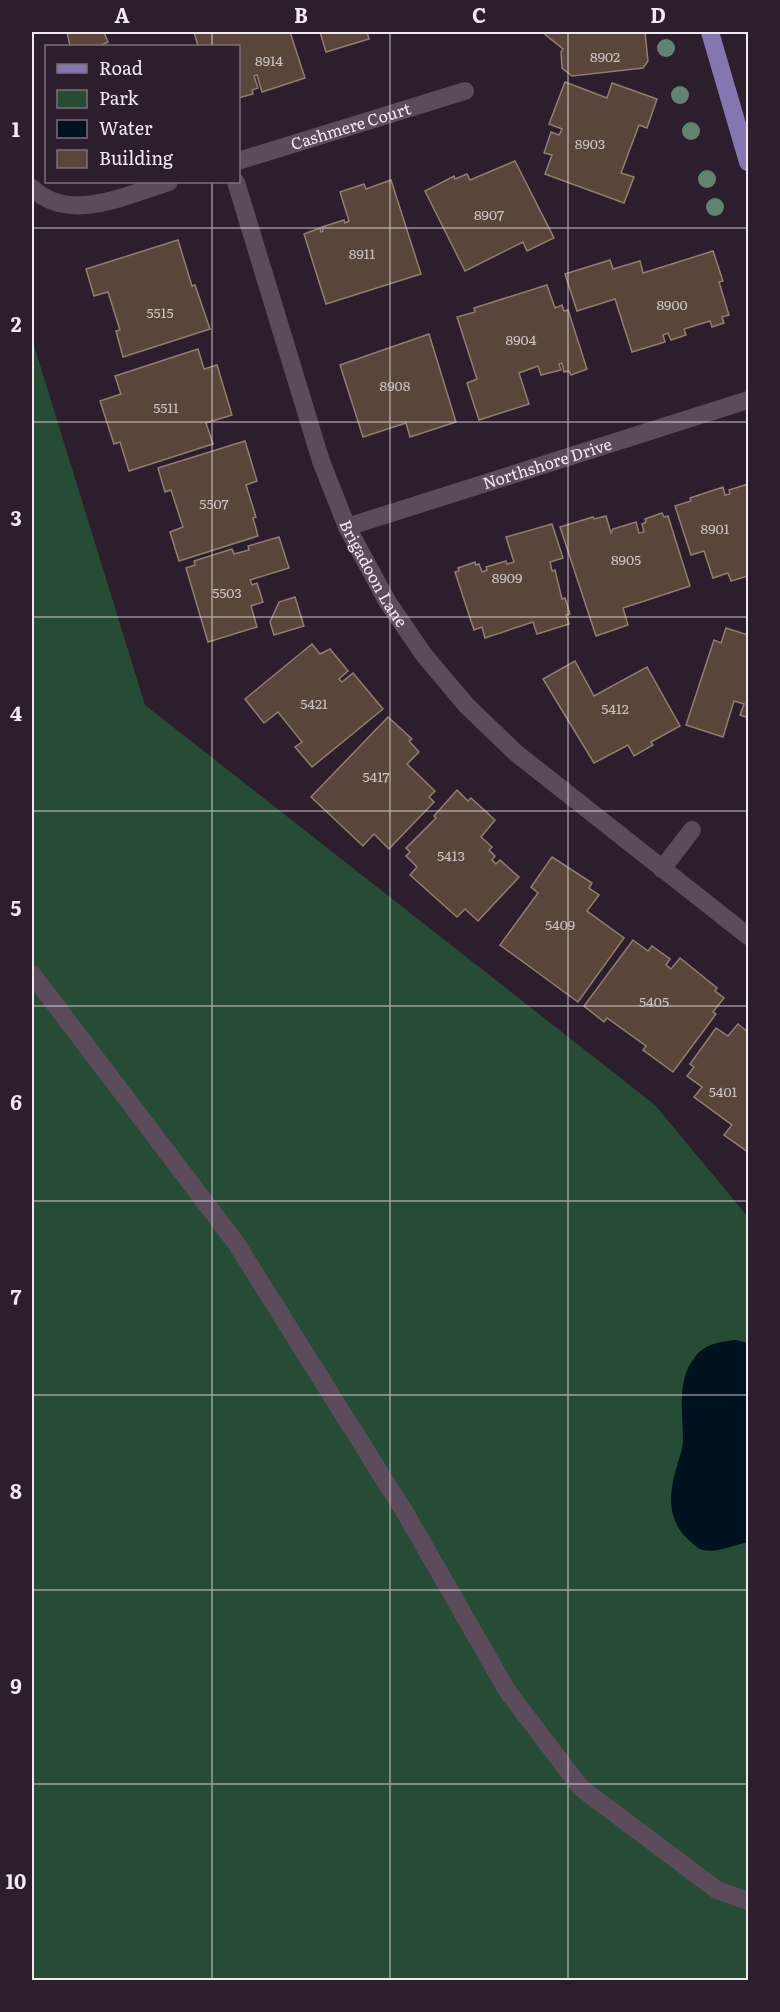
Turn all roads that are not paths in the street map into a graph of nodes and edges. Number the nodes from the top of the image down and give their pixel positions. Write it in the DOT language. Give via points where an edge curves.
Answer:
graph roads {
  1 [pos="710,32"];
  2 [pos="465,91"];
  3 [pos="240,160"];
  4 [pos="748,162"];
  5 [pos="166,183"];
  6 [pos="236,183"];
  7 [pos="32,188"];
  8 [pos="748,400"];
  9 [pos="347,526"];
  10 [pos="692,830"];
  11 [pos="662,869"];
  12 [pos="748,936"];
  13 [pos="32,974"];
  14 [pos="748,1901"];
  1 -- 4 [label="main road"];
  2 -- 3 [label="street, Cashmere Court"];
  5 -- 7 [label="street" via="83,207 61,205 41,197"];
  6 -- 9 [label="street, Brigadoon Lane" via="321,461"];
  8 -- 9 [label="street, Northshore Drive"];
  9 -- 11 [label="street, Brigadoon Lane" via="387,601 424,655 467,706 516,753"];
  10 -- 11 [label="street"];
  11 -- 12 [label="street, Brigadoon Lane"];
  13 -- 14 [label="street" via="236,1243 407,1516 508,1692 581,1788 717,1890"];
}
